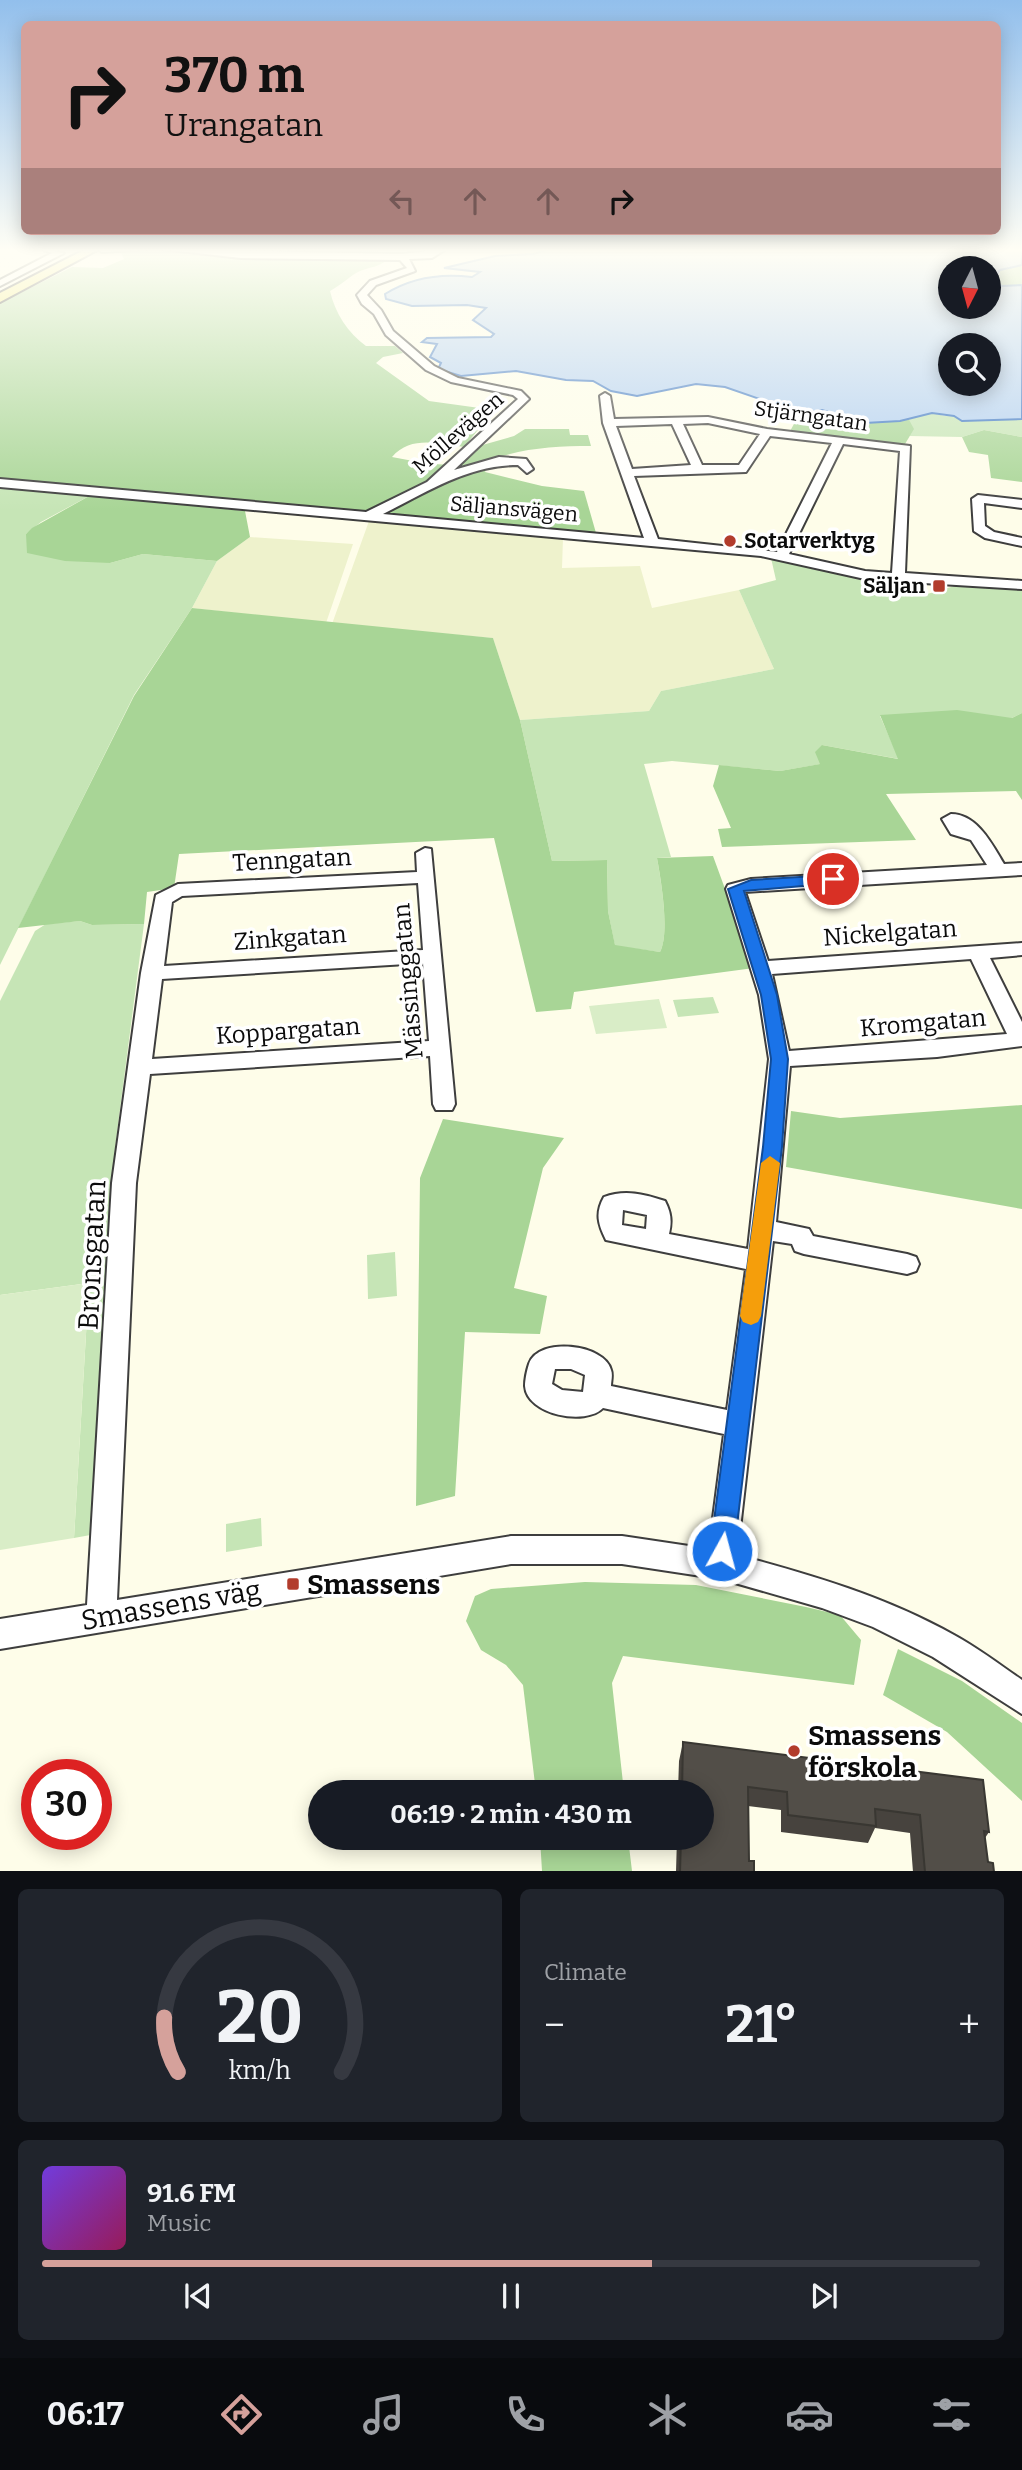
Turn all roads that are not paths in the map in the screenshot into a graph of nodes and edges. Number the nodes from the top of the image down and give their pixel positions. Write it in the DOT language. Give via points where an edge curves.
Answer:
graph roads {
  1 [pos="393,336"];
  2 [pos="605,396"];
  3 [pos="677,421"];
  4 [pos="609,423"];
  5 [pos="767,432"];
  6 [pos="838,442"];
  7 [pos="698,468"];
  8 [pos="527,469"];
  9 [pos="627,473"];
  10 [pos="440,478"];
  11 [pos="0,483"];
  12 [pos="1022,504"];
  13 [pos="367,517"];
  14 [pos="1022,542"];
  15 [pos="653,543"];
  16 [pos="782,555"];
  17 [pos="898,578"];
  18 [pos="1022,585"];
  19 [pos="972,833"];
  20 [pos="425,853"];
  21 [pos="998,869"];
  22 [pos="1022,869"];
  23 [pos="426,877"];
  24 [pos="163,899"];
  25 [pos="1022,949"];
  26 [pos="978,953"];
  27 [pos="431,956"];
  28 [pos="761,968"];
  29 [pos="151,973"];
  30 [pos="439,1048"];
  31 [pos="779,1059"];
  32 [pos="140,1067"];
  33 [pos="444,1104"];
  34 [pos="762,1230"];
  35 [pos="656,1240"];
  36 [pos="758,1261"];
  37 [pos="907,1264"];
  38 [pos="597,1395"];
  39 [pos="737,1425"];
  40 [pos="720,1565"];
  41 [pos="101,1617"];
  42 [pos="0,1634"];
  43 [pos="1022,1698"];
  1 -- 10 [label="street, Möllevägen" via="429,368 455,380 523,397 520,405"];
  2 -- 4 [label="street"];
  3 -- 4 [label="street, Stjärngatan"];
  3 -- 5 [label="street, Stjärngatan" via="707,416"];
  3 -- 7 [label="street"];
  4 -- 9 [label="street"];
  5 -- 6 [label="street, Stjärngatan"];
  5 -- 7 [label="street" via="744,468"];
  6 -- 16 [label="street"];
  6 -- 17 [label="street, Stjärngatan" via="907,450"];
  7 -- 9 [label="street"];
  8 -- 10 [label="street" via="522,461 506,460"];
  9 -- 15 [label="street"];
  10 -- 13 [label="street, Möllevägen"];
  11 -- 13 [label="street, Säljansvägen"];
  12 -- 14 [label="street" via="978,499 979,528"];
  13 -- 15 [label="street, Säljansvägen"];
  15 -- 16 [label="street, Säljansvägen"];
  16 -- 17 [label="street, Säljansvägen"];
  17 -- 18 [label="street, Säljansvägen" via="902,587 914,591 954,580"];
  19 -- 21 [label="street"];
  20 -- 23 [label="street, Mässinggatan"];
  21 -- 22 [label="street"];
  21 -- 28 [label="street" via="735,889"];
  23 -- 24 [label="street, Tenngatan" via="178,890"];
  23 -- 27 [label="street, Mässinggatan"];
  24 -- 29 [label="street, Bronsgatan"];
  25 -- 26 [label="street, Nickelgatan"];
  26 -- 28 [label="street, Nickelgatan"];
  26 -- 31 [label="street, Kromgatan" via="1017,1040"];
  27 -- 29 [label="street, Zinkgatan"];
  27 -- 30 [label="street, Mässinggatan"];
  28 -- 31 [label="street"];
  29 -- 32 [label="street, Bronsgatan"];
  30 -- 32 [label="street, Koppargatan"];
  30 -- 33 [label="street, Mässinggatan"];
  31 -- 34 [label="street"];
  32 -- 41 [label="street, Bronsgatan" via="124,1183"];
  34 -- 36 [label="street"];
  34 -- 37 [label="street" via="801,1236 804,1244"];
  35 -- 36 [label="street"];
  36 -- 39 [label="street"];
  38 -- 39 [label="street"];
  39 -- 40 [label="street"];
  40 -- 41 [label="street, Smassens väg" via="622,1550 511,1550"];
  40 -- 43 [label="street, Smassens väg" via="773,1577 880,1615 944,1646"];
  41 -- 42 [label="street, Smassens väg"];
}
